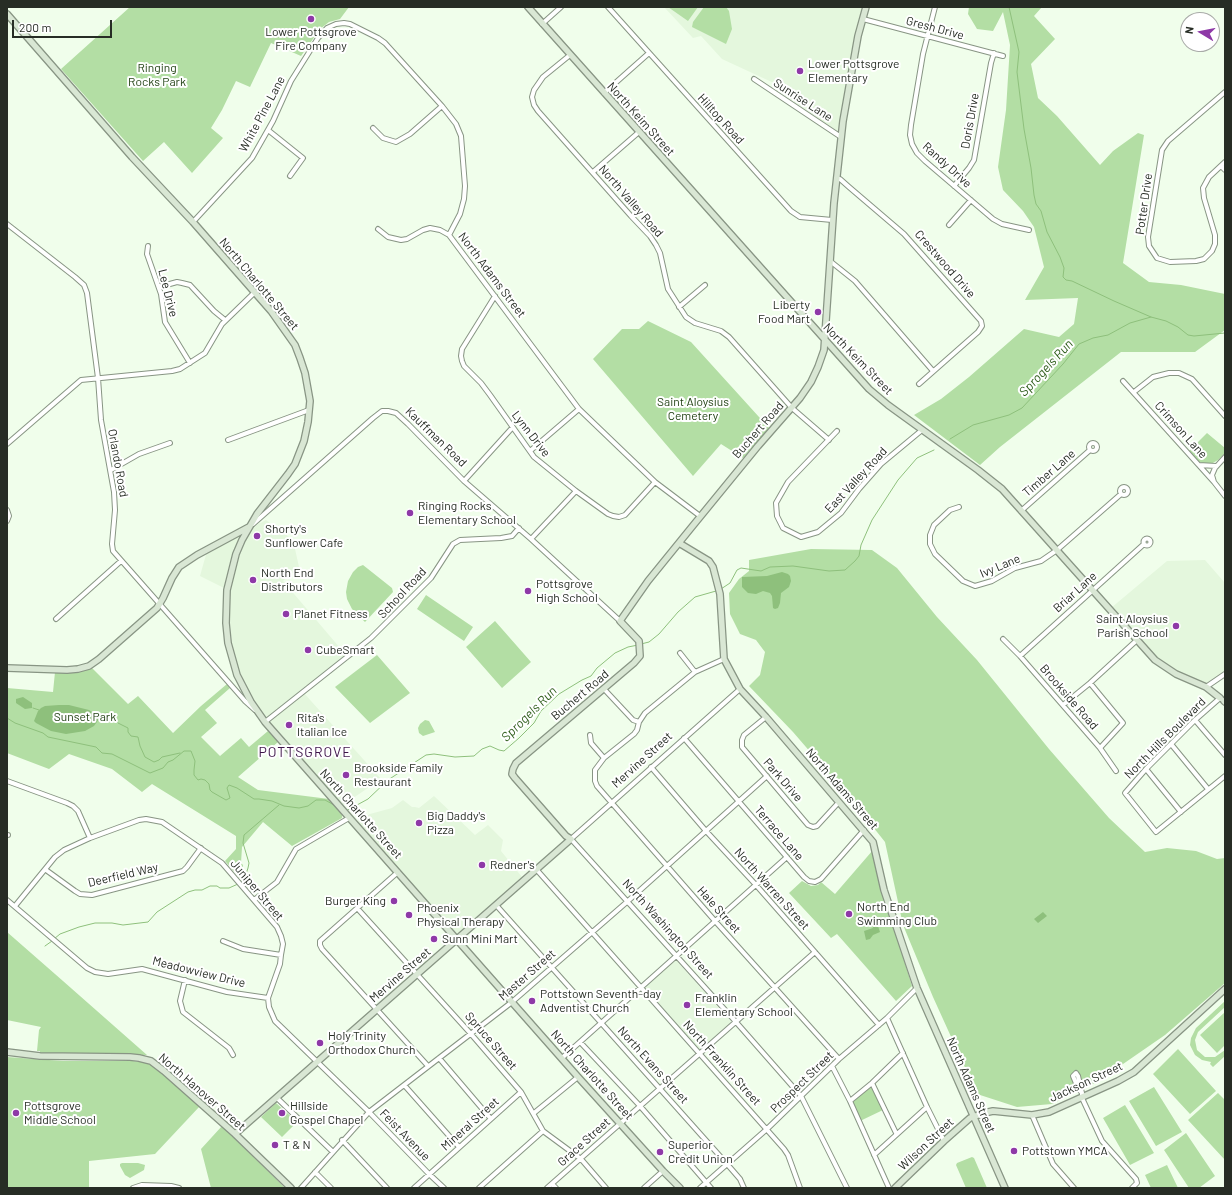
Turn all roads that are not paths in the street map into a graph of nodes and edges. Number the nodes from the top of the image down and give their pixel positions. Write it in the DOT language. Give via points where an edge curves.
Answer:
graph roads {
  1 [pos="528,7"];
  2 [pos="561,7"];
  3 [pos="608,7"];
  4 [pos="866,7"];
  5 [pos="935,7"];
  6 [pos="7,14"];
  7 [pos="862,19"];
  8 [pos="542,24"];
  9 [pos="327,28"];
  10 [pos="927,36"];
  11 [pos="649,53"];
  12 [pos="994,53"];
  13 [pos="570,55"];
  14 [pos="1003,56"];
  15 [pos="754,79"];
  16 [pos="1225,92"];
  17 [pos="604,93"];
  18 [pos="442,106"];
  19 [pos="373,128"];
  20 [pos="268,130"];
  21 [pos="638,132"];
  22 [pos="841,137"];
  23 [pos="1225,162"];
  24 [pos="1221,166"];
  25 [pos="1225,170"];
  26 [pos="593,172"];
  27 [pos="290,176"];
  28 [pos="836,179"];
  29 [pos="954,186"];
  30 [pos="971,200"];
  31 [pos="832,220"];
  32 [pos="193,222"];
  33 [pos="7,224"];
  34 [pos="949,225"];
  35 [pos="378,230"];
  36 [pos="1028,230"];
  37 [pos="449,235"];
  38 [pos="148,246"];
  39 [pos="830,261"];
  40 [pos="705,285"];
  41 [pos="159,287"];
  42 [pos="254,293"];
  43 [pos="495,296"];
  44 [pos="679,307"];
  45 [pos="225,320"];
  46 [pos="824,340"];
  47 [pos="190,363"];
  48 [pos="933,371"];
  49 [pos="98,378"];
  50 [pos="1123,381"];
  51 [pos="919,384"];
  52 [pos="1134,392"];
  53 [pos="792,408"];
  54 [pos="579,409"];
  55 [pos="309,410"];
  56 [pos="1225,416"];
  57 [pos="512,428"];
  58 [pos="922,430"];
  59 [pos="837,431"];
  60 [pos="228,440"];
  61 [pos="829,440"];
  62 [pos="170,443"];
  63 [pos="7,444"];
  64 [pos="1090,450"];
  65 [pos="530,451"];
  66 [pos="1225,457"];
  67 [pos="1198,465"];
  68 [pos="1216,466"];
  69 [pos="110,470"];
  70 [pos="464,481"];
  71 [pos="655,482"];
  72 [pos="1214,482"];
  73 [pos="576,492"];
  74 [pos="1121,494"];
  75 [pos="1225,496"];
  76 [pos="959,507"];
  77 [pos="7,510"];
  78 [pos="1022,511"];
  79 [pos="700,516"];
  80 [pos="7,521"];
  81 [pos="249,527"];
  82 [pos="519,528"];
  83 [pos="531,539"];
  84 [pos="679,543"];
  85 [pos="1144,544"];
  86 [pos="1057,550"];
  87 [pos="121,561"];
  88 [pos="1092,590"];
  89 [pos="160,605"];
  90 [pos="56,619"];
  91 [pos="620,620"];
  92 [pos="1004,639"];
  93 [pos="1137,640"];
  94 [pos="680,653"];
  95 [pos="1020,656"];
  96 [pos="724,659"];
  97 [pos="7,668"];
  98 [pos="695,672"];
  99 [pos="1225,674"];
  100 [pos="1090,683"];
  101 [pos="1206,687"];
  102 [pos="604,689"];
  103 [pos="740,689"];
  104 [pos="1223,700"];
  105 [pos="1063,705"];
  106 [pos="258,713"];
  107 [pos="766,717"];
  108 [pos="1195,720"];
  109 [pos="265,722"];
  110 [pos="638,722"];
  111 [pos="590,735"];
  112 [pos="684,738"];
  113 [pos="1171,744"];
  114 [pos="1100,748"];
  115 [pos="1225,755"];
  116 [pos="604,758"];
  117 [pos="651,767"];
  118 [pos="1146,769"];
  119 [pos="1116,771"];
  120 [pos="512,774"];
  121 [pos="767,776"];
  122 [pos="1225,776"];
  123 [pos="7,781"];
  124 [pos="1208,789"];
  125 [pos="738,801"];
  126 [pos="612,802"];
  127 [pos="839,802"];
  128 [pos="1181,812"];
  129 [pos="347,816"];
  130 [pos="864,830"];
  131 [pos="706,831"];
  132 [pos="90,838"];
  133 [pos="571,839"];
  134 [pos="201,848"];
  135 [pos="787,857"];
  136 [pos="667,866"];
  137 [pos="536,869"];
  138 [pos="46,870"];
  139 [pos="398,872"];
  140 [pos="756,885"];
  141 [pos="7,900"];
  142 [pos="254,900"];
  143 [pos="628,902"];
  144 [pos="496,905"];
  145 [pos="15,906"];
  146 [pos="357,908"];
  147 [pos="715,921"];
  148 [pos="593,932"];
  149 [pos="457,940"];
  150 [pos="223,941"];
  151 [pos="815,952"];
  152 [pos="282,955"];
  153 [pos="676,956"];
  154 [pos="552,968"];
  155 [pos="417,975"];
  156 [pos="185,980"];
  157 [pos="641,986"];
  158 [pos="775,987"];
  159 [pos="917,988"];
  160 [pos="1225,989"];
  161 [pos="268,998"];
  162 [pos="512,1002"];
  163 [pos="377,1010"];
  164 [pos="887,1018"];
  165 [pos="601,1022"];
  166 [pos="736,1022"];
  167 [pos="879,1025"];
  168 [pos="471,1034"];
  169 [pos="580,1042"];
  170 [pos="7,1052"];
  171 [pos="903,1053"];
  172 [pos="700,1054"];
  173 [pos="233,1055"];
  174 [pos="439,1058"];
  175 [pos="562,1058"];
  176 [pos="839,1059"];
  177 [pos="318,1062"];
  178 [pos="428,1066"];
  179 [pos="832,1066"];
  180 [pos="578,1077"];
  181 [pos="872,1082"];
  182 [pos="405,1086"];
  183 [pos="661,1088"];
  184 [pos="521,1092"];
  185 [pos="801,1096"];
  186 [pos="1082,1096"];
  187 [pos="277,1098"];
  188 [pos="850,1101"];
  189 [pos="640,1106"];
  190 [pos="927,1107"];
  191 [pos="369,1112"];
  192 [pos="534,1113"];
  193 [pos="1032,1115"];
  194 [pos="974,1117"];
  195 [pos="491,1119"];
  196 [pos="620,1123"];
  197 [pos="767,1129"];
  198 [pos="543,1131"];
  199 [pos="896,1133"];
  200 [pos="235,1134"];
  201 [pos="342,1140"];
  202 [pos="944,1141"];
  203 [pos="459,1147"];
  204 [pos="333,1152"];
  205 [pos="874,1155"];
  206 [pos="581,1159"];
  207 [pos="727,1164"];
  208 [pos="663,1171"];
  209 [pos="315,1172"];
  210 [pos="429,1174"];
  211 [pos="706,1182"];
  212 [pos="552,1184"];
  213 [pos="133,1188"];
  214 [pos="178,1188"];
  215 [pos="291,1188"];
  216 [pos="301,1188"];
  217 [pos="331,1188"];
  218 [pos="386,1188"];
  219 [pos="414,1188"];
  220 [pos="444,1188"];
  221 [pos="479,1188"];
  222 [pos="547,1188"];
  223 [pos="556,1188"];
  224 [pos="606,1188"];
  225 [pos="644,1188"];
  226 [pos="680,1188"];
  227 [pos="700,1188"];
  228 [pos="711,1188"];
  229 [pos="744,1188"];
  230 [pos="800,1188"];
  231 [pos="847,1188"];
  232 [pos="889,1188"];
  233 [pos="895,1188"];
  234 [pos="1005,1188"];
  235 [pos="1074,1188"];
  236 [pos="1132,1188"];
  1 -- 8 [label="street, North Keim Street"];
  2 -- 8 [label="street"];
  3 -- 11 [label="street, Hilltop Road"];
  4 -- 7 [label="street, Buchert Road"];
  5 -- 10 [label="street, Randy Drive"];
  6 -- 32 [label="street, North Charlotte Street" via="133,159"];
  7 -- 10 [label="street, Gresh Drive"];
  7 -- 22 [label="street, Buchert Road"];
  8 -- 13 [label="street, North Keim Street"];
  9 -- 18 [label="street, North Adams Street" via="336,24 350,24 378,38"];
  9 -- 20 [label="street, White Pine Lane" via="291,81"];
  10 -- 12 [label="street, Gresh Drive"];
  10 -- 29 [label="street, Randy Drive" via="911,125 911,140 917,153"];
  11 -- 17 [label="street"];
  11 -- 31 [label="street, Hilltop Road" via="792,213 800,217"];
  12 -- 14 [label="street, Gresh Drive"];
  12 -- 29 [label="street, Doris Drive" via="974,158"];
  13 -- 17 [label="street, North Keim Street"];
  13 -- 26 [label="street, North Valley Road" via="538,83 532,97 538,111"];
  15 -- 22 [label="street, Sunrise Lane"];
  16 -- 24 [label="street, Potter Drive" via="1168,141 1162,150 1148,241 1157,258 1173,262 1196,261 1204,259 1212,251 1215,235 1203,188 1207,178"];
  17 -- 21 [label="street, North Keim Street"];
  18 -- 19 [label="street" via="410,134 396,142 384,138"];
  18 -- 37 [label="street, North Adams Street" via="456,124 460,136 465,186 463,207"];
  20 -- 27 [label="street" via="303,158"];
  20 -- 32 [label="street, White Pine Lane" via="252,158"];
  21 -- 26 [label="street"];
  21 -- 46 [label="street, North Keim Street"];
  22 -- 28 [label="street, Buchert Road"];
  23 -- 24 [label="street, Potter Drive"];
  24 -- 25 [label="street"];
  26 -- 44 [label="street, North Valley Road" via="656,245 668,289"];
  28 -- 31 [label="street, Buchert Road"];
  28 -- 48 [label="street, Crestwood Drive" via="840,179 904,234 981,321 982,326 978,332"];
  29 -- 30 [label="street, Randy Drive"];
  30 -- 34 [label="street"];
  30 -- 36 [label="street, Randy Drive" via="998,222"];
  31 -- 39 [label="street, Buchert Road"];
  32 -- 42 [label="street, North Charlotte Street"];
  33 -- 49 [label="street, Orlando Road" via="86,288"];
  35 -- 37 [label="street" via="388,237 401,240 430,228"];
  37 -- 43 [label="street, North Adams Street"];
  38 -- 41 [label="street, Lee Drive" via="147,254"];
  39 -- 46 [label="street, Buchert Road"];
  39 -- 48 [label="street" via="855,281"];
  40 -- 44 [label="street"];
  41 -- 45 [label="street" via="177,282 190,286"];
  41 -- 47 [label="street, Lee Drive" via="165,322"];
  42 -- 45 [label="street"];
  42 -- 55 [label="street, North Charlotte Street" via="295,346 305,373"];
  43 -- 54 [label="street, North Adams Street"];
  43 -- 57 [label="street, Lynn Drive" via="462,349 461,356 464,366 481,383"];
  44 -- 53 [label="street, North Valley Road" via="686,317 695,323 721,331 730,338"];
  45 -- 47 [label="street" via="205,353"];
  46 -- 53 [label="street, Buchert Road" via="822,356 812,380"];
  46 -- 58 [label="street, North Keim Street" via="875,395"];
  47 -- 49 [label="street" via="175,371"];
  48 -- 51 [label="street, Crestwood Drive"];
  49 -- 63 [label="street" via="81,380"];
  49 -- 69 [label="street, Orlando Road" via="101,420"];
  50 -- 52 [label="street, Crimson Lane"];
  52 -- 56 [label="street" via="1153,377 1179,373 1192,379"];
  52 -- 67 [label="street, Crimson Lane"];
  53 -- 61 [label="street, North Valley Road"];
  53 -- 79 [label="street, Buchert Road"];
  54 -- 65 [label="street"];
  54 -- 71 [label="street, North Adams Street"];
  55 -- 60 [label="street"];
  55 -- 81 [label="street, North Charlotte Street" via="306,434 295,464"];
  57 -- 65 [label="street, Lynn Drive"];
  57 -- 70 [label="street"];
  58 -- 61 [label="street, East Valley Road" via="881,464 841,513 818,532 801,537 783,528 777,516 776,503 788,482"];
  58 -- 78 [label="street, North Keim Street" via="994,483"];
  59 -- 61 [label="street"];
  62 -- 69 [label="street" via="139,454"];
  64 -- 78 [label="street, Timber Lane"];
  65 -- 73 [label="street, Lynn Drive" via="542,465"];
  66 -- 68 [label="street"];
  67 -- 68 [label="street"];
  67 -- 72 [label="street, Crimson Lane"];
  68 -- 72 [label="street" via="1212,475"];
  69 -- 87 [label="street, Orlando Road" via="115,502 112,544"];
  70 -- 81 [label="street, Kauffman Road" via="396,413 382,411"];
  70 -- 82 [label="street, Kauffman Road"];
  71 -- 73 [label="street, Lynn Drive" via="625,515 619,517 608,514"];
  71 -- 79 [label="street, North Adams Street"];
  72 -- 75 [label="street, Crimson Lane"];
  73 -- 83 [label="street"];
  74 -- 86 [label="street, Ivy Lane"];
  76 -- 86 [label="street, Ivy Lane" via="950,510 934,525 930,539 935,554 966,583 975,586 992,581 1014,568 1041,561"];
  77 -- 80 [label="street"];
  78 -- 86 [label="street, North Keim Street"];
  79 -- 84 [label="street, Buchert Road"];
  81 -- 89 [label="street, Kauffman Road" via="185,562 175,571"];
  81 -- 106 [label="street, North Charlotte Street" via="236,554 227,590 226,623 228,643 236,671"];
  82 -- 83 [label="street, Kauffman Road"];
  82 -- 109 [label="street, School Road" via="512,536 460,540 453,544 431,578 371,638"];
  83 -- 91 [label="street, Kauffman Road"];
  84 -- 91 [label="street, Buchert Road"];
  84 -- 96 [label="street, North Adams Street" via="709,561 713,567 720,594"];
  85 -- 88 [label="street, Briar Lane"];
  86 -- 88 [label="street, North Keim Street"];
  87 -- 89 [label="street, Orlando Road"];
  87 -- 90 [label="street"];
  88 -- 93 [label="street, North Keim Street"];
  88 -- 95 [label="street, Briar Lane"];
  89 -- 97 [label="street" via="89,666 67,670"];
  89 -- 106 [label="street, Orlando Road"];
  91 -- 102 [label="street, Buchert Road" via="639,645 640,656"];
  92 -- 95 [label="street, Brookside Road"];
  93 -- 100 [label="street"];
  93 -- 101 [label="street, North Keim Street" via="1164,667"];
  94 -- 98 [label="street"];
  95 -- 105 [label="street, Brookside Road"];
  96 -- 98 [label="street"];
  96 -- 103 [label="street, North Adams Street"];
  98 -- 110 [label="street" via="645,713"];
  99 -- 101 [label="street"];
  100 -- 105 [label="street"];
  100 -- 114 [label="street" via="1123,723"];
  101 -- 104 [label="street, North Keim Street"];
  102 -- 110 [label="street" via="633,720"];
  102 -- 120 [label="street, Buchert Road" via="516,764"];
  103 -- 107 [label="street, North Adams Street"];
  103 -- 112 [label="street, Mervine Street"];
  104 -- 108 [label="street, North Hills Boulevard"];
  105 -- 114 [label="street, Brookside Road"];
  106 -- 109 [label="street, North Charlotte Street"];
  107 -- 121 [label="street, Park Drive" via="744,735 742,742 744,750"];
  107 -- 127 [label="street, North Adams Street"];
  108 -- 113 [label="street, North Hills Boulevard"];
  108 -- 115 [label="street"];
  109 -- 129 [label="street, North Charlotte Street"];
  110 -- 116 [label="street" via="634,734"];
  111 -- 116 [label="street" via="591,743"];
  112 -- 117 [label="street, Mervine Street"];
  112 -- 125 [label="street, Terrace Lane"];
  113 -- 118 [label="street, North Hills Boulevard"];
  113 -- 124 [label="street"];
  114 -- 119 [label="street, Brookside Road"];
  116 -- 126 [label="street, Hale Street" via="595,770 594,781"];
  117 -- 126 [label="street, Mervine Street"];
  117 -- 131 [label="street, North Warren Street"];
  118 -- 128 [label="street"];
  118 -- 128 [label="street, North Hills Boulevard" via="1124,793 1156,832"];
  120 -- 133 [label="street, North Washington Street"];
  121 -- 125 [label="street, Master Street"];
  121 -- 127 [label="street, Park Drive" via="810,826 815,827 819,824"];
  122 -- 124 [label="street"];
  123 -- 132 [label="street" via="73,806"];
  124 -- 128 [label="street"];
  125 -- 131 [label="street, Master Street"];
  125 -- 135 [label="street, Terrace Lane"];
  126 -- 133 [label="street, Mervine Street"];
  126 -- 136 [label="street, Hale Street"];
  127 -- 130 [label="street, North Adams Street"];
  129 -- 139 [label="street, North Charlotte Street"];
  129 -- 142 [label="street" via="296,849 277,882"];
  130 -- 135 [label="street, Terrace Lane" via="818,881 806,880"];
  130 -- 159 [label="street, North Adams Street" via="874,845 884,890"];
  131 -- 136 [label="street, Master Street"];
  131 -- 140 [label="street, North Warren Street"];
  132 -- 134 [label="street, Juniper Street" via="146,819 162,822"];
  132 -- 138 [label="street, Juniper Street" via="64,850 55,857"];
  133 -- 137 [label="street, Mervine Street"];
  133 -- 143 [label="street, North Washington Street"];
  134 -- 138 [label="street, Deerfield Way" via="183,871 92,895 80,894"];
  134 -- 142 [label="street, Juniper Street" via="222,863"];
  135 -- 140 [label="street"];
  136 -- 143 [label="street, Master Street"];
  136 -- 147 [label="street, Hale Street"];
  137 -- 144 [label="street, Mervine Street"];
  137 -- 148 [label="street, North Franklin Street"];
  138 -- 145 [label="street, Juniper Street"];
  139 -- 146 [label="street"];
  139 -- 149 [label="street, North Charlotte Street"];
  140 -- 147 [label="street"];
  140 -- 151 [label="street, North Warren Street"];
  141 -- 145 [label="street, Meadowview Drive"];
  142 -- 152 [label="street, Juniper Street" via="277,927 281,936"];
  143 -- 148 [label="street, Master Street"];
  143 -- 153 [label="street, North Washington Street"];
  144 -- 149 [label="street, Mervine Street"];
  144 -- 154 [label="street, North Evans Street"];
  145 -- 156 [label="street, Meadowview Drive" via="87,968 95,972 108,974 142,969"];
  146 -- 155 [label="street, Spruce Street"];
  146 -- 163 [label="street" via="320,941 320,945"];
  147 -- 153 [label="street"];
  147 -- 158 [label="street, Hale Street"];
  148 -- 154 [label="street, Master Street"];
  148 -- 157 [label="street, North Franklin Street"];
  149 -- 155 [label="street, Mervine Street"];
  149 -- 162 [label="street, North Charlotte Street"];
  150 -- 152 [label="street" via="243,948"];
  151 -- 158 [label="street, Grace Street"];
  151 -- 167 [label="street, North Warren Street"];
  152 -- 161 [label="street, Juniper Street"];
  153 -- 157 [label="street"];
  153 -- 166 [label="street, North Washington Street"];
  154 -- 162 [label="street, Master Street"];
  154 -- 165 [label="street, North Evans Street"];
  155 -- 163 [label="street, Mervine Street"];
  155 -- 168 [label="street, Spruce Street"];
  156 -- 161 [label="street, Meadowview Drive" via="227,992"];
  156 -- 173 [label="street" via="180,1002 183,1012 230,1048"];
  157 -- 165 [label="street"];
  157 -- 172 [label="street, North Franklin Street"];
  158 -- 166 [label="street, Grace Street"];
  158 -- 176 [label="street, Hale Street"];
  159 -- 164 [label="street, Prospect Street"];
  159 -- 194 [label="street, North Adams Street"];
  160 -- 186 [label="street, Jackson Street" via="1134,1072"];
  161 -- 177 [label="street" via="269,1007 276,1021"];
  162 -- 168 [label="street, Master Street"];
  162 -- 175 [label="street, North Charlotte Street"];
  163 -- 177 [label="street, Mervine Street"];
  163 -- 178 [label="street"];
  164 -- 167 [label="street, Prospect Street"];
  164 -- 171 [label="street"];
  165 -- 169 [label="street"];
  165 -- 183 [label="street, North Evans Street"];
  166 -- 172 [label="street, Grace Street"];
  166 -- 185 [label="street, North Washington Street"];
  167 -- 176 [label="street, Prospect Street"];
  168 -- 174 [label="street, Master Street"];
  168 -- 184 [label="street, Spruce Street"];
  169 -- 175 [label="street"];
  169 -- 189 [label="street"];
  170 -- 200 [label="street, North Hanover Street" via="40,1056 130,1057 146,1060 157,1064"];
  171 -- 181 [label="street"];
  171 -- 190 [label="street"];
  172 -- 183 [label="street, Grace Street"];
  172 -- 197 [label="street, North Franklin Street"];
  174 -- 178 [label="street, Master Street"];
  174 -- 195 [label="street"];
  175 -- 180 [label="street, North Charlotte Street"];
  176 -- 179 [label="street, Prospect Street"];
  177 -- 187 [label="street, Mervine Street"];
  177 -- 191 [label="street, Feist Avenue"];
  178 -- 182 [label="street, Master Street"];
  179 -- 185 [label="street, Prospect Street"];
  179 -- 188 [label="street"];
  180 -- 192 [label="street"];
  180 -- 196 [label="street, North Charlotte Street"];
  181 -- 188 [label="street"];
  181 -- 199 [label="street"];
  182 -- 191 [label="street, Master Street"];
  182 -- 203 [label="street"];
  183 -- 189 [label="street, Grace Street"];
  183 -- 207 [label="street, North Evans Street"];
  184 -- 192 [label="street, Spruce Street"];
  184 -- 195 [label="street, Mineral Street"];
  185 -- 197 [label="street, Prospect Street"];
  185 -- 231 [label="street, North Washington Street"];
  186 -- 193 [label="street, Jackson Street" via="1049,1112"];
  186 -- 236 [label="street" via="1102,1141 1136,1179 1137,1183"];
  187 -- 200 [label="street, Mervine Street"];
  187 -- 204 [label="street"];
  188 -- 205 [label="street"];
  189 -- 196 [label="street, Grace Street"];
  189 -- 211 [label="street"];
  190 -- 199 [label="street"];
  190 -- 202 [label="street"];
  191 -- 201 [label="street, Master Street"];
  191 -- 210 [label="street, Feist Avenue"];
  192 -- 198 [label="street, Spruce Street"];
  193 -- 194 [label="street, Jackson Street" via="997,1111"];
  193 -- 235 [label="street" via="1053,1164"];
  194 -- 202 [label="street, Wilson Street" via="968,1119"];
  194 -- 234 [label="street, North Adams Street"];
  195 -- 203 [label="street, Mineral Street"];
  196 -- 206 [label="street, Grace Street"];
  196 -- 208 [label="street, North Charlotte Street"];
  197 -- 207 [label="street, Prospect Street"];
  197 -- 230 [label="street, North Franklin Street" via="788,1155"];
  198 -- 206 [label="street, Spruce Street"];
  198 -- 221 [label="street"];
  199 -- 205 [label="street"];
  200 -- 215 [label="street, North Hanover Street"];
  201 -- 204 [label="street, Master Street"];
  201 -- 218 [label="street"];
  202 -- 233 [label="street, Wilson Street"];
  203 -- 210 [label="street, Mineral Street"];
  204 -- 209 [label="street, Master Street"];
  205 -- 232 [label="street"];
  206 -- 212 [label="street, Grace Street"];
  206 -- 224 [label="street, Spruce Street"];
  207 -- 211 [label="street, Prospect Street"];
  207 -- 229 [label="street, North Evans Street"];
  208 -- 225 [label="street"];
  208 -- 226 [label="street, North Charlotte Street"];
  209 -- 216 [label="street, Master Street"];
  209 -- 217 [label="street"];
  210 -- 219 [label="street, Mineral Street"];
  210 -- 220 [label="street, Feist Avenue"];
  211 -- 227 [label="street, Prospect Street"];
  211 -- 228 [label="street"];
  212 -- 222 [label="street, Grace Street"];
  212 -- 223 [label="street"];
  213 -- 214 [label="street" via="142,1185"];
}
